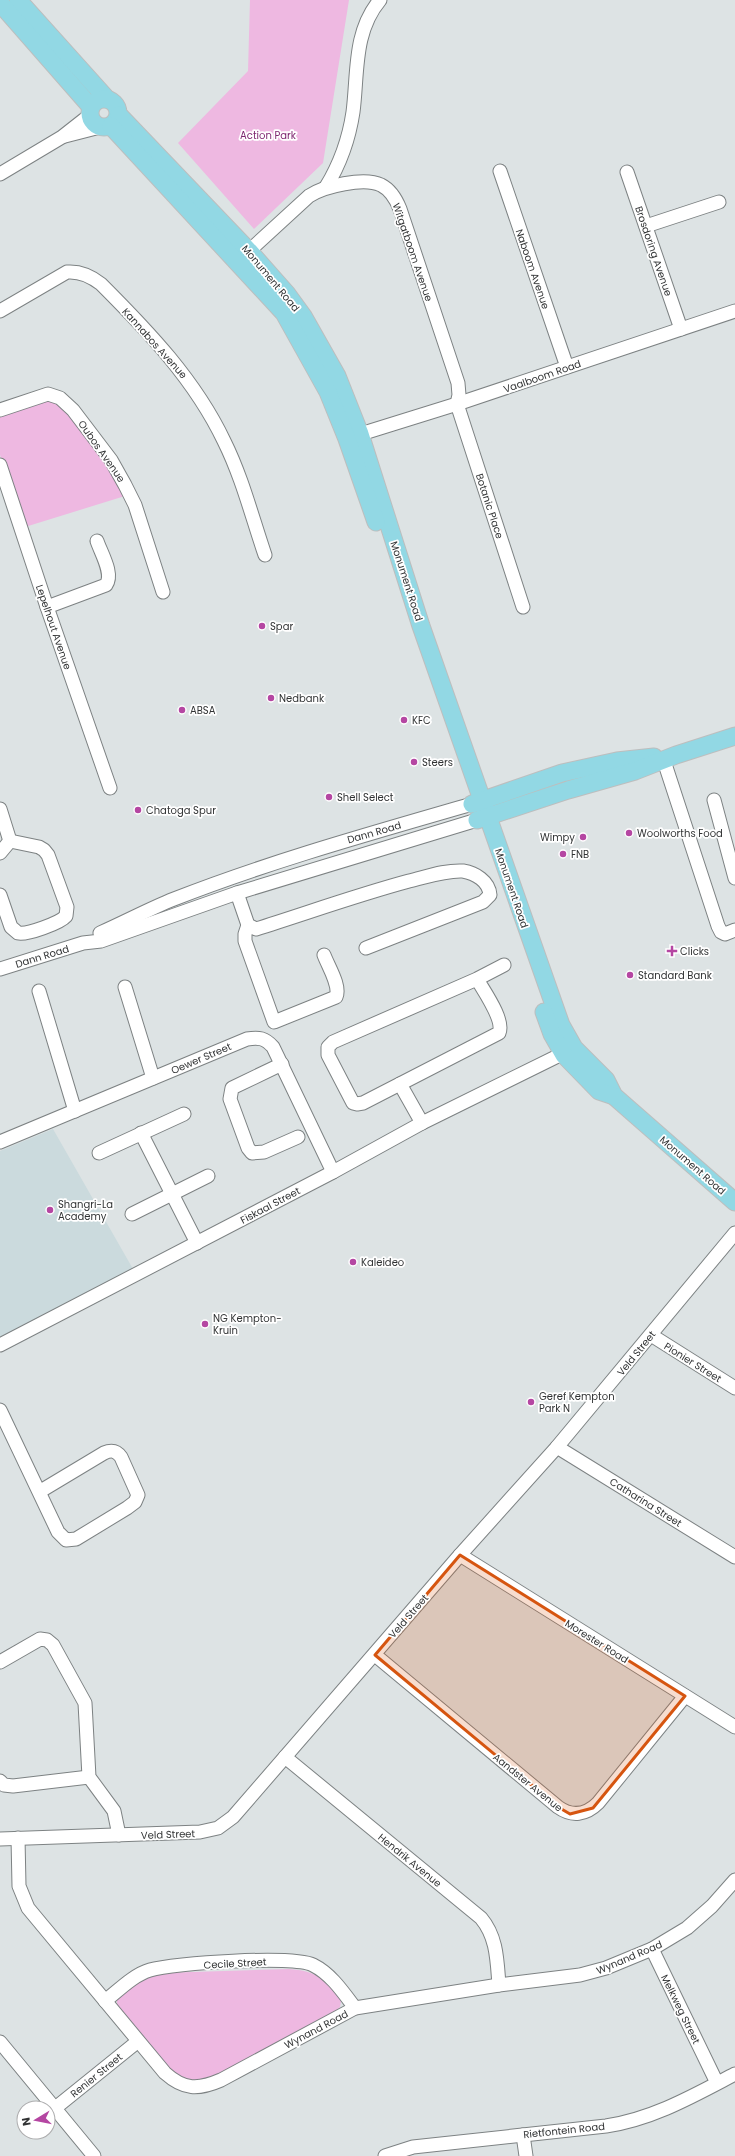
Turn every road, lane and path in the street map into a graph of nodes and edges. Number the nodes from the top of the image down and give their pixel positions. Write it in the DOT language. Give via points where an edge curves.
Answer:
graph roads {
  1 [pos="18,0"];
  2 [pos="380,0"];
  3 [pos="0,3"];
  4 [pos="102,118"];
  5 [pos="500,171"];
  6 [pos="627,172"];
  7 [pos="0,174"];
  8 [pos="326,187"];
  9 [pos="719,202"];
  10 [pos="646,226"];
  11 [pos="249,251"];
  12 [pos="264,291"];
  13 [pos="735,310"];
  14 [pos="0,311"];
  15 [pos="681,329"];
  16 [pos="326,353"];
  17 [pos="567,367"];
  18 [pos="328,392"];
  19 [pos="457,404"];
  20 [pos="0,410"];
  21 [pos="354,436"];
  22 [pos="0,465"];
  23 [pos="97,542"];
  24 [pos="265,555"];
  25 [pos="163,592"];
  26 [pos="47,607"];
  27 [pos="523,607"];
  28 [pos="735,736"];
  29 [pos="670,758"];
  30 [pos="110,788"];
  31 [pos="714,800"];
  32 [pos="476,802"];
  33 [pos="0,809"];
  34 [pos="482,818"];
  35 [pos="10,841"];
  36 [pos="0,853"];
  37 [pos="735,878"];
  38 [pos="237,893"];
  39 [pos="0,895"];
  40 [pos="248,925"];
  41 [pos="735,930"];
  42 [pos="83,943"];
  43 [pos="366,948"];
  44 [pos="324,955"];
  45 [pos="504,965"];
  46 [pos="0,969"];
  47 [pos="477,979"];
  48 [pos="125,987"];
  49 [pos="39,991"];
  50 [pos="566,1047"];
  51 [pos="282,1064"];
  52 [pos="153,1078"];
  53 [pos="400,1084"];
  54 [pos="75,1111"];
  55 [pos="184,1114"];
  56 [pos="422,1123"];
  57 [pos="141,1133"];
  58 [pos="298,1137"];
  59 [pos="0,1142"];
  60 [pos="99,1153"];
  61 [pos="333,1172"];
  62 [pos="208,1176"];
  63 [pos="172,1195"];
  64 [pos="735,1202"];
  65 [pos="132,1214"];
  66 [pos="735,1233"];
  67 [pos="197,1243"];
  68 [pos="651,1335"];
  69 [pos="0,1345"];
  70 [pos="735,1388"];
  71 [pos="0,1410"];
  72 [pos="558,1447"];
  73 [pos="39,1492"];
  74 [pos="460,1555"];
  75 [pos="735,1557"];
  76 [pos="375,1655"];
  77 [pos="0,1662"];
  78 [pos="685,1696"];
  79 [pos="735,1727"];
  80 [pos="285,1757"];
  81 [pos="89,1777"];
  82 [pos="0,1781"];
  83 [pos="119,1835"];
  84 [pos="0,1838"];
  85 [pos="18,1838"];
  86 [pos="735,1880"];
  87 [pos="652,1949"];
  88 [pos="499,1985"];
  89 [pos="105,2001"];
  90 [pos="355,2008"];
  91 [pos="0,2042"];
  92 [pos="137,2042"];
  93 [pos="735,2074"];
  94 [pos="717,2083"];
  95 [pos="47,2100"];
  96 [pos="56,2107"];
  97 [pos="56,2111"];
  98 [pos="523,2135"];
  99 [pos="94,2156"];
  100 [pos="385,2156"];
  101 [pos="526,2156"];
  1 -- 4 [label="main road" via="107,99 115,104"];
  2 -- 8 [label="street" via="369,17 356,65 355,97 349,135 337,168"];
  3 -- 4 [label="main road, Monument Road"];
  4 -- 7 [label="street" via="62,137"];
  4 -- 11 [label="main road, Monument Road"];
  4 -- 12 [label="main road, Monument Road"];
  5 -- 17 [label="street, Naboom Avenue"];
  6 -- 10 [label="street, Brosdoring Avenue"];
  8 -- 11 [label="street, Witgatboom Avenue" via="309,196"];
  8 -- 19 [label="street, Witgatboom Avenue" via="373,183 387,188 396,200 458,384"];
  9 -- 10 [label="street"];
  10 -- 15 [label="street, Brosdoring Avenue"];
  11 -- 12 [label="street" via="247,258"];
  11 -- 16 [label="main road, Monument Road" via="295,304"];
  12 -- 18 [label="main road, Monument Road" via="287,317"];
  13 -- 15 [label="street, Vaalboom Road"];
  14 -- 24 [label="street, Kannabos Avenue" via="67,272 88,275 101,284 173,361 204,403 236,467"];
  15 -- 17 [label="street, Vaalboom Road"];
  16 -- 18 [label="main road" via="334,387"];
  16 -- 21 [label="main road, Monument Road" via="347,399"];
  17 -- 19 [label="street, Vaalboom Road"];
  18 -- 21 [label="main road, Monument Road"];
  19 -- 21 [label="street, Vaalboom Road"];
  19 -- 27 [label="street, Botanic Place"];
  20 -- 25 [label="street, Oubos Avenue" via="48,394 60,398 73,410 111,460 126,485"];
  21 -- 32 [label="main road, Monument Road"];
  22 -- 26 [label="street, Lepelhout Avenue"];
  23 -- 26 [label="street" via="108,572 106,585"];
  26 -- 30 [label="street, Lepelhout Avenue"];
  28 -- 29 [label="main road, Dann Road"];
  29 -- 32 [label="main road, Dann Road" via="588,767 562,773"];
  29 -- 34 [label="main road, Dann Road"];
  29 -- 41 [label="street" via="718,926 725,934"];
  31 -- 37 [label="street"];
  32 -- 34 [label="main road, Monument Road"];
  32 -- 42 [label="street, Dann Road" via="344,840 189,893 110,928"];
  33 -- 35 [label="street"];
  34 -- 38 [label="street, Dann Road"];
  34 -- 50 [label="main road, Monument Road" via="537,995 552,1034"];
  35 -- 36 [label="street"];
  35 -- 39 [label="street" via="44,850 60,887 67,912 58,922 26,933 18,933 11,927"];
  38 -- 40 [label="street"];
  38 -- 42 [label="street, Dann Road" via="101,941"];
  40 -- 43 [label="street" via="256,929 369,892 440,873 462,871 473,874 489,889 490,895 483,902"];
  40 -- 44 [label="street" via="245,941 274,1022 336,998 336,985"];
  42 -- 46 [label="street, Dann Road"];
  45 -- 47 [label="street"];
  47 -- 53 [label="street" via="498,1016 499,1033"];
  47 -- 53 [label="street" via="333,1042 328,1047 330,1058 350,1099 355,1104 363,1103"];
  48 -- 52 [label="street"];
  49 -- 54 [label="street"];
  50 -- 56 [label="street, Fiskaal Street" via="540,1065"];
  50 -- 64 [label="main road, Monument Road" via="599,1091 614,1096"];
  51 -- 52 [label="street, Oewer Street" via="267,1040 258,1037 247,1039"];
  51 -- 58 [label="street" via="232,1088 230,1099 252,1153 264,1152"];
  51 -- 61 [label="street, Oewer Street"];
  52 -- 54 [label="street, Oewer Street"];
  53 -- 56 [label="street"];
  54 -- 59 [label="street, Oewer Street"];
  55 -- 57 [label="street"];
  56 -- 61 [label="street, Fiskaal Street"];
  57 -- 60 [label="street"];
  57 -- 63 [label="street"];
  61 -- 67 [label="street, Fiskaal Street"];
  62 -- 63 [label="street"];
  63 -- 65 [label="street"];
  63 -- 67 [label="street"];
  66 -- 68 [label="street, Veld Street"];
  67 -- 69 [label="street, Fiskaal Street"];
  68 -- 70 [label="street, Pionier Street"];
  68 -- 72 [label="street, Veld Street"];
  71 -- 73 [label="street"];
  72 -- 74 [label="street, Veld Street"];
  72 -- 75 [label="street, Catharina Street"];
  73 -- 73 [label="street" via="58,1532 69,1541 127,1508 135,1502 138,1495 121,1457 112,1450"];
  74 -- 76 [label="street, Veld Street"];
  74 -- 78 [label="street, Morester Road"];
  76 -- 78 [label="street, Aandster Avenue" via="558,1807 570,1814 589,1811 598,1803"];
  76 -- 80 [label="street, Veld Street"];
  77 -- 81 [label="street" via="40,1640 47,1640 52,1645 87,1707"];
  78 -- 79 [label="street, Morester Road"];
  80 -- 83 [label="street, Veld Street" via="233,1817 218,1828 200,1832"];
  80 -- 88 [label="street, Hendrik Avenue" via="481,1918 492,1935"];
  81 -- 82 [label="street" via="13,1786 4,1785"];
  81 -- 83 [label="street" via="114,1810"];
  83 -- 85 [label="street, Veld Street"];
  84 -- 85 [label="street, Veld Street"];
  85 -- 89 [label="street, Wynand Road" via="18,1879 23,1900"];
  86 -- 87 [label="street, Wynand Road" via="702,1917"];
  87 -- 88 [label="street, Wynand Road" via="580,1976"];
  87 -- 94 [label="street, Melkweg Street"];
  88 -- 90 [label="street, Wynand Road"];
  89 -- 90 [label="street, Cecile Street" via="131,1980 150,1970 223,1962 286,1960 312,1964 323,1971"];
  89 -- 92 [label="street, Wynand Road"];
  90 -- 92 [label="street, Wynand Road" via="221,2080 200,2087 175,2082"];
  91 -- 95 [label="street"];
  92 -- 96 [label="street, Renier Street"];
  93 -- 94 [label="street, Rietfontein Road"];
  94 -- 98 [label="street, Rietfontein Road" via="669,2108 635,2121"];
  97 -- 99 [label="street"];
  98 -- 100 [label="street, Rietfontein Road" via="413,2147"];
  98 -- 101 [label="street"];
}
